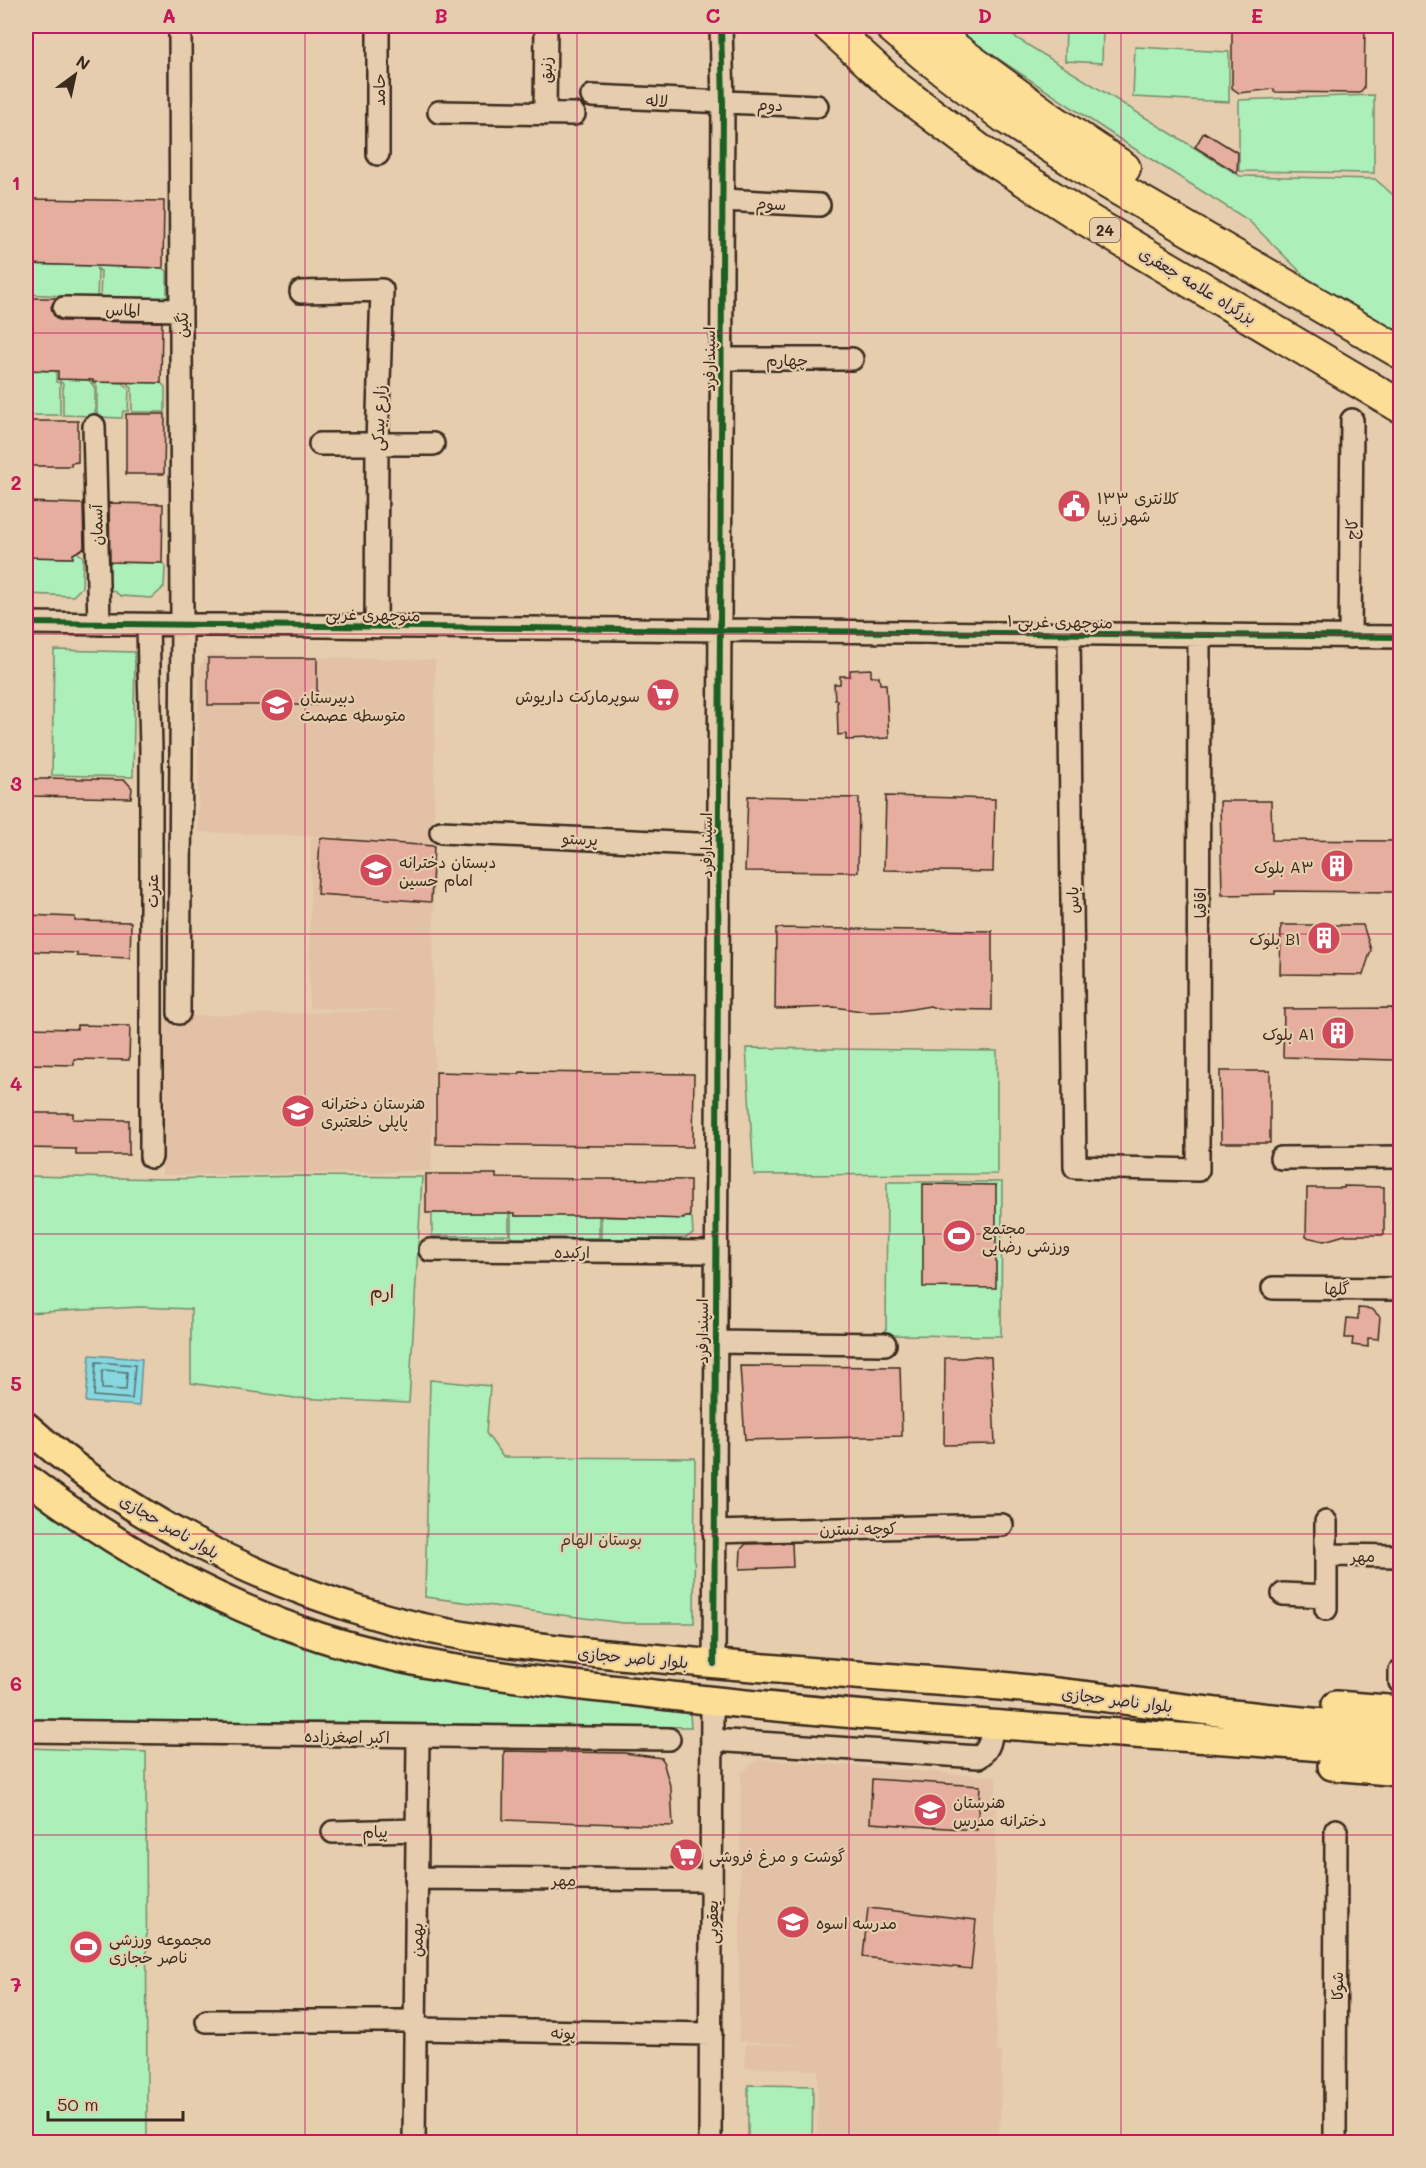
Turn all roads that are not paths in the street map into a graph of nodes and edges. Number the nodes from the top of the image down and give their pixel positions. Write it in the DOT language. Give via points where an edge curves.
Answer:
graph roads {
  1 [pos="180,26"];
  2 [pos="378,26"];
  3 [pos="546,26"];
  4 [pos="721,26"];
  5 [pos="829,26"];
  6 [pos="891,26"];
  7 [pos="926,26"];
  8 [pos="592,96"];
  9 [pos="723,103"];
  10 [pos="816,106"];
  11 [pos="439,112"];
  12 [pos="545,114"];
  13 [pos="574,114"];
  14 [pos="378,154"];
  15 [pos="723,200"];
  16 [pos="819,205"];
  17 [pos="301,292"];
  18 [pos="64,308"];
  19 [pos="181,310"];
  20 [pos="1332,312"];
  21 [pos="1401,352"];
  22 [pos="722,359"];
  23 [pos="852,359"];
  24 [pos="1401,406"];
  25 [pos="1352,420"];
  26 [pos="94,426"];
  27 [pos="377,443"];
  28 [pos="320,444"];
  29 [pos="433,444"];
  30 [pos="26,623"];
  31 [pos="99,624"];
  32 [pos="148,625"];
  33 [pos="182,625"];
  34 [pos="376,627"];
  35 [pos="719,631"];
  36 [pos="1069,634"];
  37 [pos="1199,636"];
  38 [pos="1350,637"];
  39 [pos="1401,637"];
  40 [pos="441,832"];
  41 [pos="718,845"];
  42 [pos="179,1013"];
  43 [pos="1401,1156"];
  44 [pos="151,1157"];
  45 [pos="1281,1158"];
  46 [pos="1198,1170"];
  47 [pos="430,1250"];
  48 [pos="715,1252"];
  49 [pos="1273,1288"];
  50 [pos="1401,1289"];
  51 [pos="715,1342"];
  52 [pos="885,1344"];
  53 [pos="26,1426"];
  54 [pos="26,1478"];
  55 [pos="1326,1522"];
  56 [pos="1002,1525"];
  57 [pos="714,1532"];
  58 [pos="1326,1555"];
  59 [pos="1401,1556"];
  60 [pos="1283,1594"];
  61 [pos="714,1664"];
  62 [pos="1401,1671"];
  63 [pos="1400,1682"];
  64 [pos="1043,1689"];
  65 [pos="712,1701"];
  66 [pos="1401,1710"];
  67 [pos="992,1724"];
  68 [pos="1045,1729"];
  69 [pos="1401,1730"];
  70 [pos="26,1731"];
  71 [pos="418,1737"];
  72 [pos="669,1739"];
  73 [pos="712,1740"];
  74 [pos="1401,1753"];
  75 [pos="1401,1772"];
  76 [pos="417,1830"];
  77 [pos="1336,1830"];
  78 [pos="333,1832"];
  79 [pos="416,1878"];
  80 [pos="711,1880"];
  81 [pos="207,2021"];
  82 [pos="415,2025"];
  83 [pos="711,2034"];
  84 [pos="414,2142"];
  85 [pos="711,2142"];
  86 [pos="1335,2142"];
  1 -- 19 [label="street, نگین"];
  2 -- 14 [label="street, حامد"];
  3 -- 12 [label="street, زنبق"];
  4 -- 9 [label="street, اسپندارفرد"];
  5 -- 24 [label="highway, بزرگراه علامه جعفری / 24" via="898,89 983,153 1081,216"];
  6 -- 20 [label="highway, 24" via="1005,117 1100,178"];
  7 -- 20 [label="highway" via="1049,118"];
  8 -- 9 [label="street, لاله"];
  9 -- 10 [label="street, دوم"];
  9 -- 15 [label="street, اسپندارفرد"];
  11 -- 12 [label="street"];
  12 -- 13 [label="street"];
  15 -- 16 [label="street, سوم"];
  15 -- 22 [label="street, اسپندارفرد"];
  17 -- 27 [label="street, زارع بیدکی" via="382,290"];
  18 -- 19 [label="street, الماس"];
  19 -- 33 [label="street, نگین"];
  20 -- 21 [label="highway, 24"];
  22 -- 23 [label="street, چهارم"];
  22 -- 35 [label="street, اسپندارفرد"];
  25 -- 38 [label="street, کاج"];
  26 -- 31 [label="street, آسمان"];
  27 -- 28 [label="street"];
  27 -- 29 [label="street"];
  27 -- 34 [label="street, زارع بیدکی"];
  30 -- 31 [label="street, منوچهری غربی"];
  31 -- 32 [label="street, منوچهری غربی"];
  32 -- 33 [label="street, منوچهری غربی"];
  32 -- 44 [label="street, عترت"];
  33 -- 34 [label="street, منوچهری غربی"];
  33 -- 42 [label="street, نگین"];
  34 -- 35 [label="street, منوچهری غربی"];
  35 -- 36 [label="street, منوچهری غربی ۱"];
  35 -- 41 [label="street, اسپندارفرد"];
  36 -- 37 [label="street, منوچهری غربی ۱"];
  36 -- 46 [label="street, یاس" via="1075,1167"];
  37 -- 38 [label="street, منوچهری غربی ۱"];
  37 -- 46 [label="street, اقاقیا"];
  38 -- 39 [label="street, منوچهری غربی ۱"];
  40 -- 41 [label="street, پرستو"];
  41 -- 48 [label="street, اسپندارفرد"];
  43 -- 45 [label="street"];
  47 -- 48 [label="street, ارکیده"];
  48 -- 51 [label="street, اسپندارفرد"];
  49 -- 50 [label="street, گلها"];
  51 -- 52 [label="street"];
  51 -- 57 [label="street, اسپندارفرد"];
  53 -- 61 [label="main road, بلوار ناصر حجازی" via="52,1450 147,1516 215,1554 298,1590 374,1615 459,1635 551,1649"];
  54 -- 65 [label="main road, بلوار ناصر حجازی" via="116,1542 166,1571 243,1608 318,1636 473,1673"];
  55 -- 58 [label="street, مهر"];
  56 -- 57 [label="street, کوچه نسترن"];
  57 -- 61 [label="street, اسپندارفرد"];
  58 -- 59 [label="street, مهر"];
  58 -- 60 [label="street, مهر" via="1326,1603"];
  61 -- 64 [label="main road, بلوار ناصر حجازی"];
  62 -- 63 [label="street"];
  64 -- 66 [label="main road" via="1244,1697"];
  64 -- 69 [label="main road, بلوار ناصر حجازی"];
  65 -- 67 [label="main road, بلوار ناصر حجازی"];
  65 -- 73 [label="street, یعقوبی"];
  67 -- 68 [label="main road, بلوار ناصر حجازی"];
  67 -- 73 [label="street" via="987,1751 979,1757"];
  68 -- 74 [label="main road, بلوار ناصر حجازی"];
  68 -- 75 [label="main road" via="1245,1758"];
  70 -- 71 [label="street, اکبر اصغرزاده"];
  71 -- 72 [label="street, اکبر اصغرزاده"];
  71 -- 76 [label="street, بهمن"];
  73 -- 80 [label="street, یعقوبی"];
  76 -- 78 [label="street, پیام"];
  76 -- 79 [label="street, بهمن"];
  77 -- 86 [label="street, شوکا"];
  79 -- 80 [label="street, مهر"];
  79 -- 82 [label="street, بهمن"];
  80 -- 83 [label="street, یعقوبی"];
  81 -- 82 [label="street, پونه"];
  82 -- 83 [label="street, پونه"];
  82 -- 84 [label="street, بهمن"];
  83 -- 85 [label="street, یعقوبی"];
}
